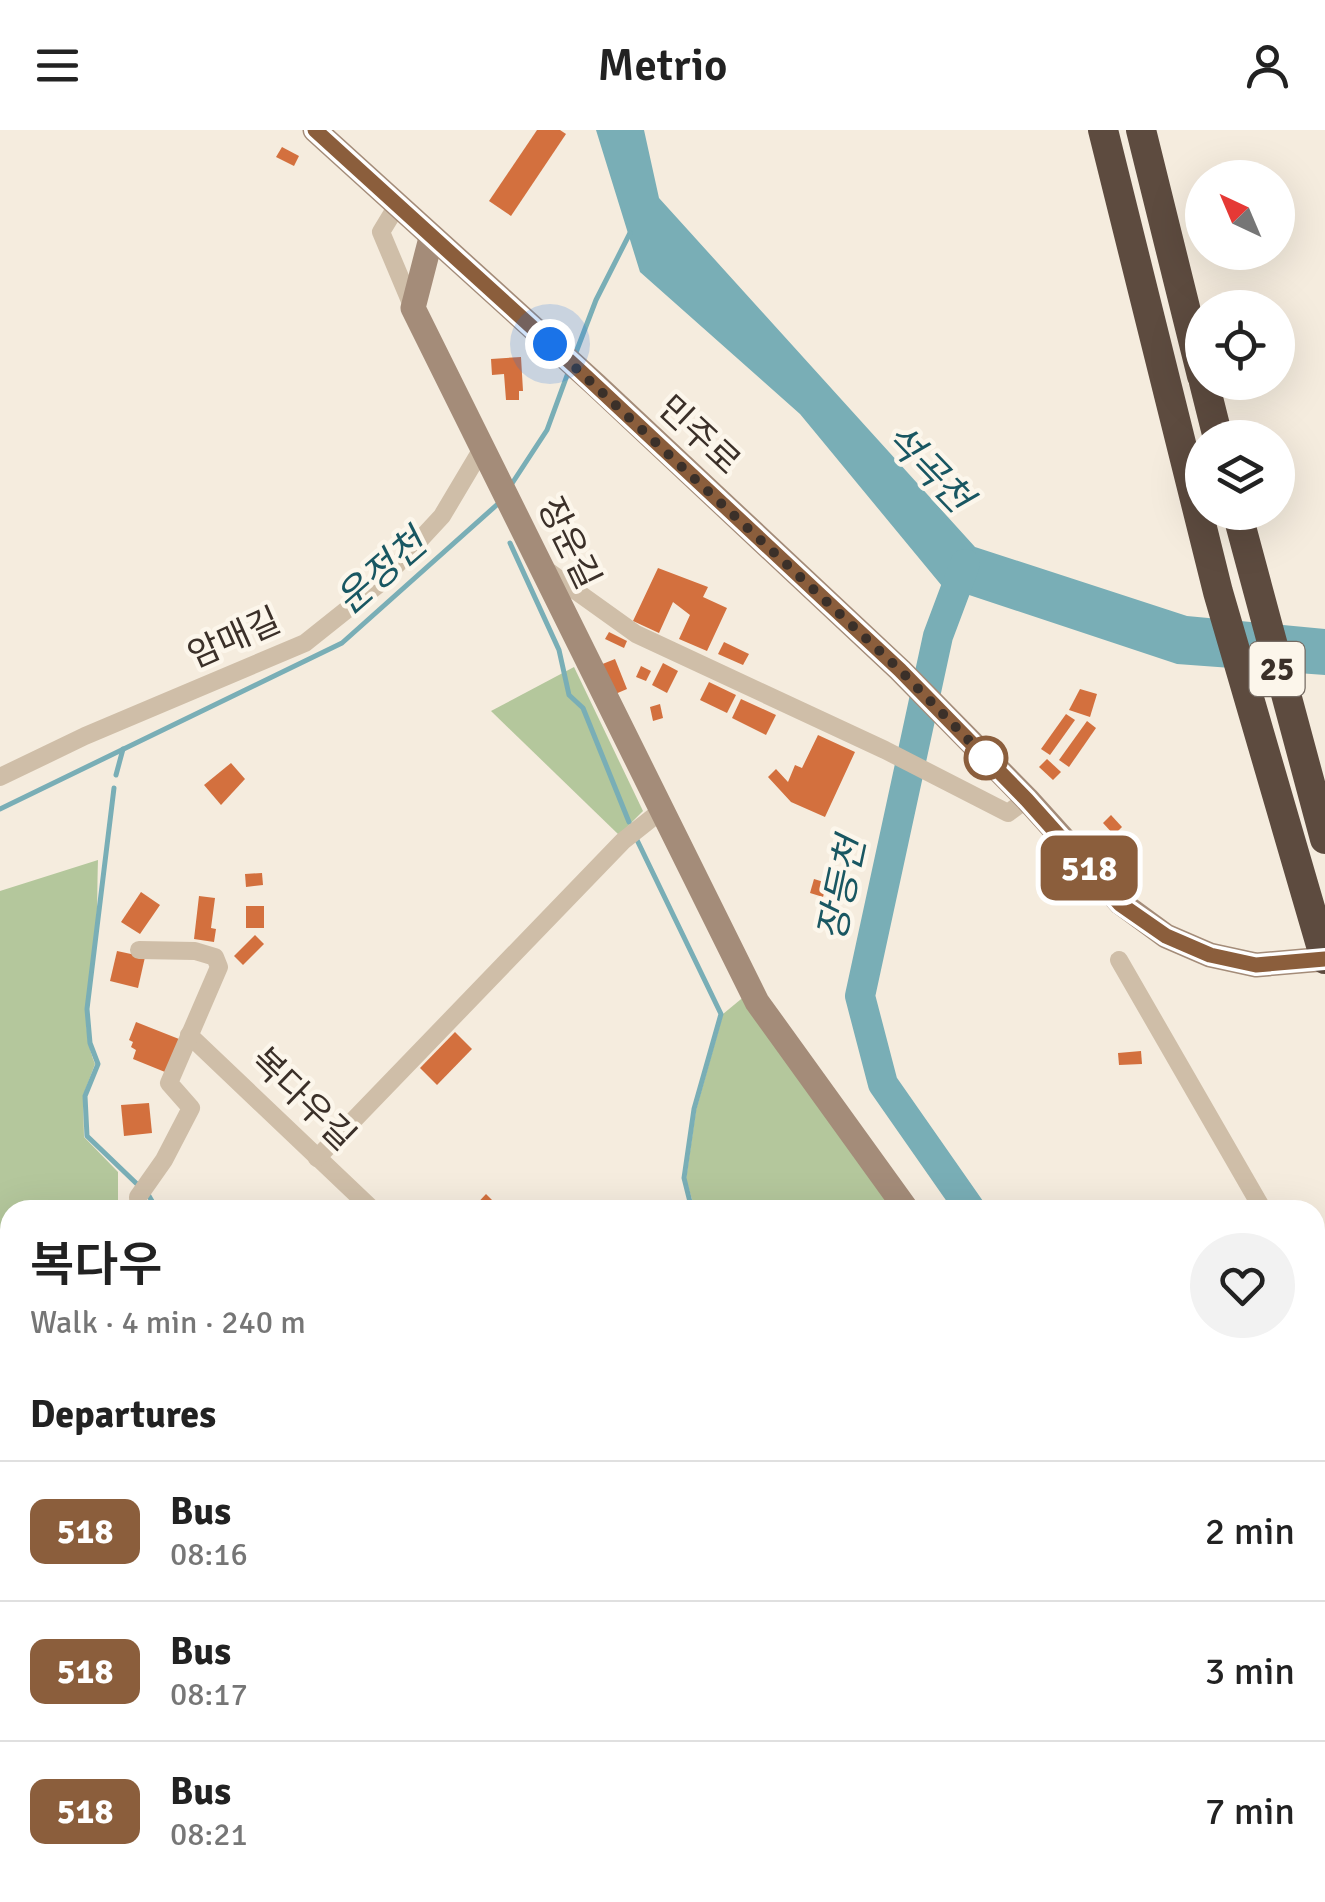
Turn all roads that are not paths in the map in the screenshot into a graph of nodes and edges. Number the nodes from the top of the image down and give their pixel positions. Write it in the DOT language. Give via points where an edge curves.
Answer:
graph roads {
  1 [pos="315,130"];
  2 [pos="1104,130"];
  3 [pos="1141,130"];
  4 [pos="398,204"];
  5 [pos="431,238"];
  6 [pos="1185,307"];
  7 [pos="413,308"];
  8 [pos="486,456"];
  9 [pos="1241,530"];
  10 [pos="541,566"];
  11 [pos="0,777"];
  12 [pos="1027,800"];
  13 [pos="662,810"];
  14 [pos="1325,839"];
  15 [pos="140,950"];
  16 [pos="1325,959"];
  17 [pos="1119,960"];
  18 [pos="189,1034"];
  19 [pos="318,1158"];
  20 [pos="138,1200"];
  21 [pos="362,1200"];
  22 [pos="899,1200"];
  23 [pos="1257,1200"];
  1 -- 4 [label="main road, 민주로"];
  2 -- 16 [label="highway, 25" via="1218,592"];
  3 -- 6 [label="highway"];
  4 -- 5 [label="main road, 민주로"];
  4 -- 7 [label="street, 장운길" via="381,232"];
  5 -- 7 [label="main road"];
  5 -- 12 [label="main road, 민주로" via="900,670"];
  7 -- 8 [label="main road, 장운길"];
  8 -- 10 [label="main road, 장운길"];
  8 -- 11 [label="street, 암매길" via="379,584 305,643"];
  9 -- 14 [label="highway, 25"];
  10 -- 12 [label="street" via="636,634 1008,813"];
  10 -- 13 [label="main road, 장운길"];
  12 -- 16 [label="main road, 민주로" via="1120,904 1166,936 1256,965"];
  13 -- 19 [label="street" via="623,841"];
  13 -- 22 [label="main road, 장운길" via="757,1002"];
  15 -- 18 [label="street" via="215,957 219,966"];
  17 -- 23 [label="street"];
  18 -- 19 [label="street, 복다우길"];
  18 -- 20 [label="street" via="169,1083 191,1108"];
  19 -- 21 [label="street, 복다우길"];
}
